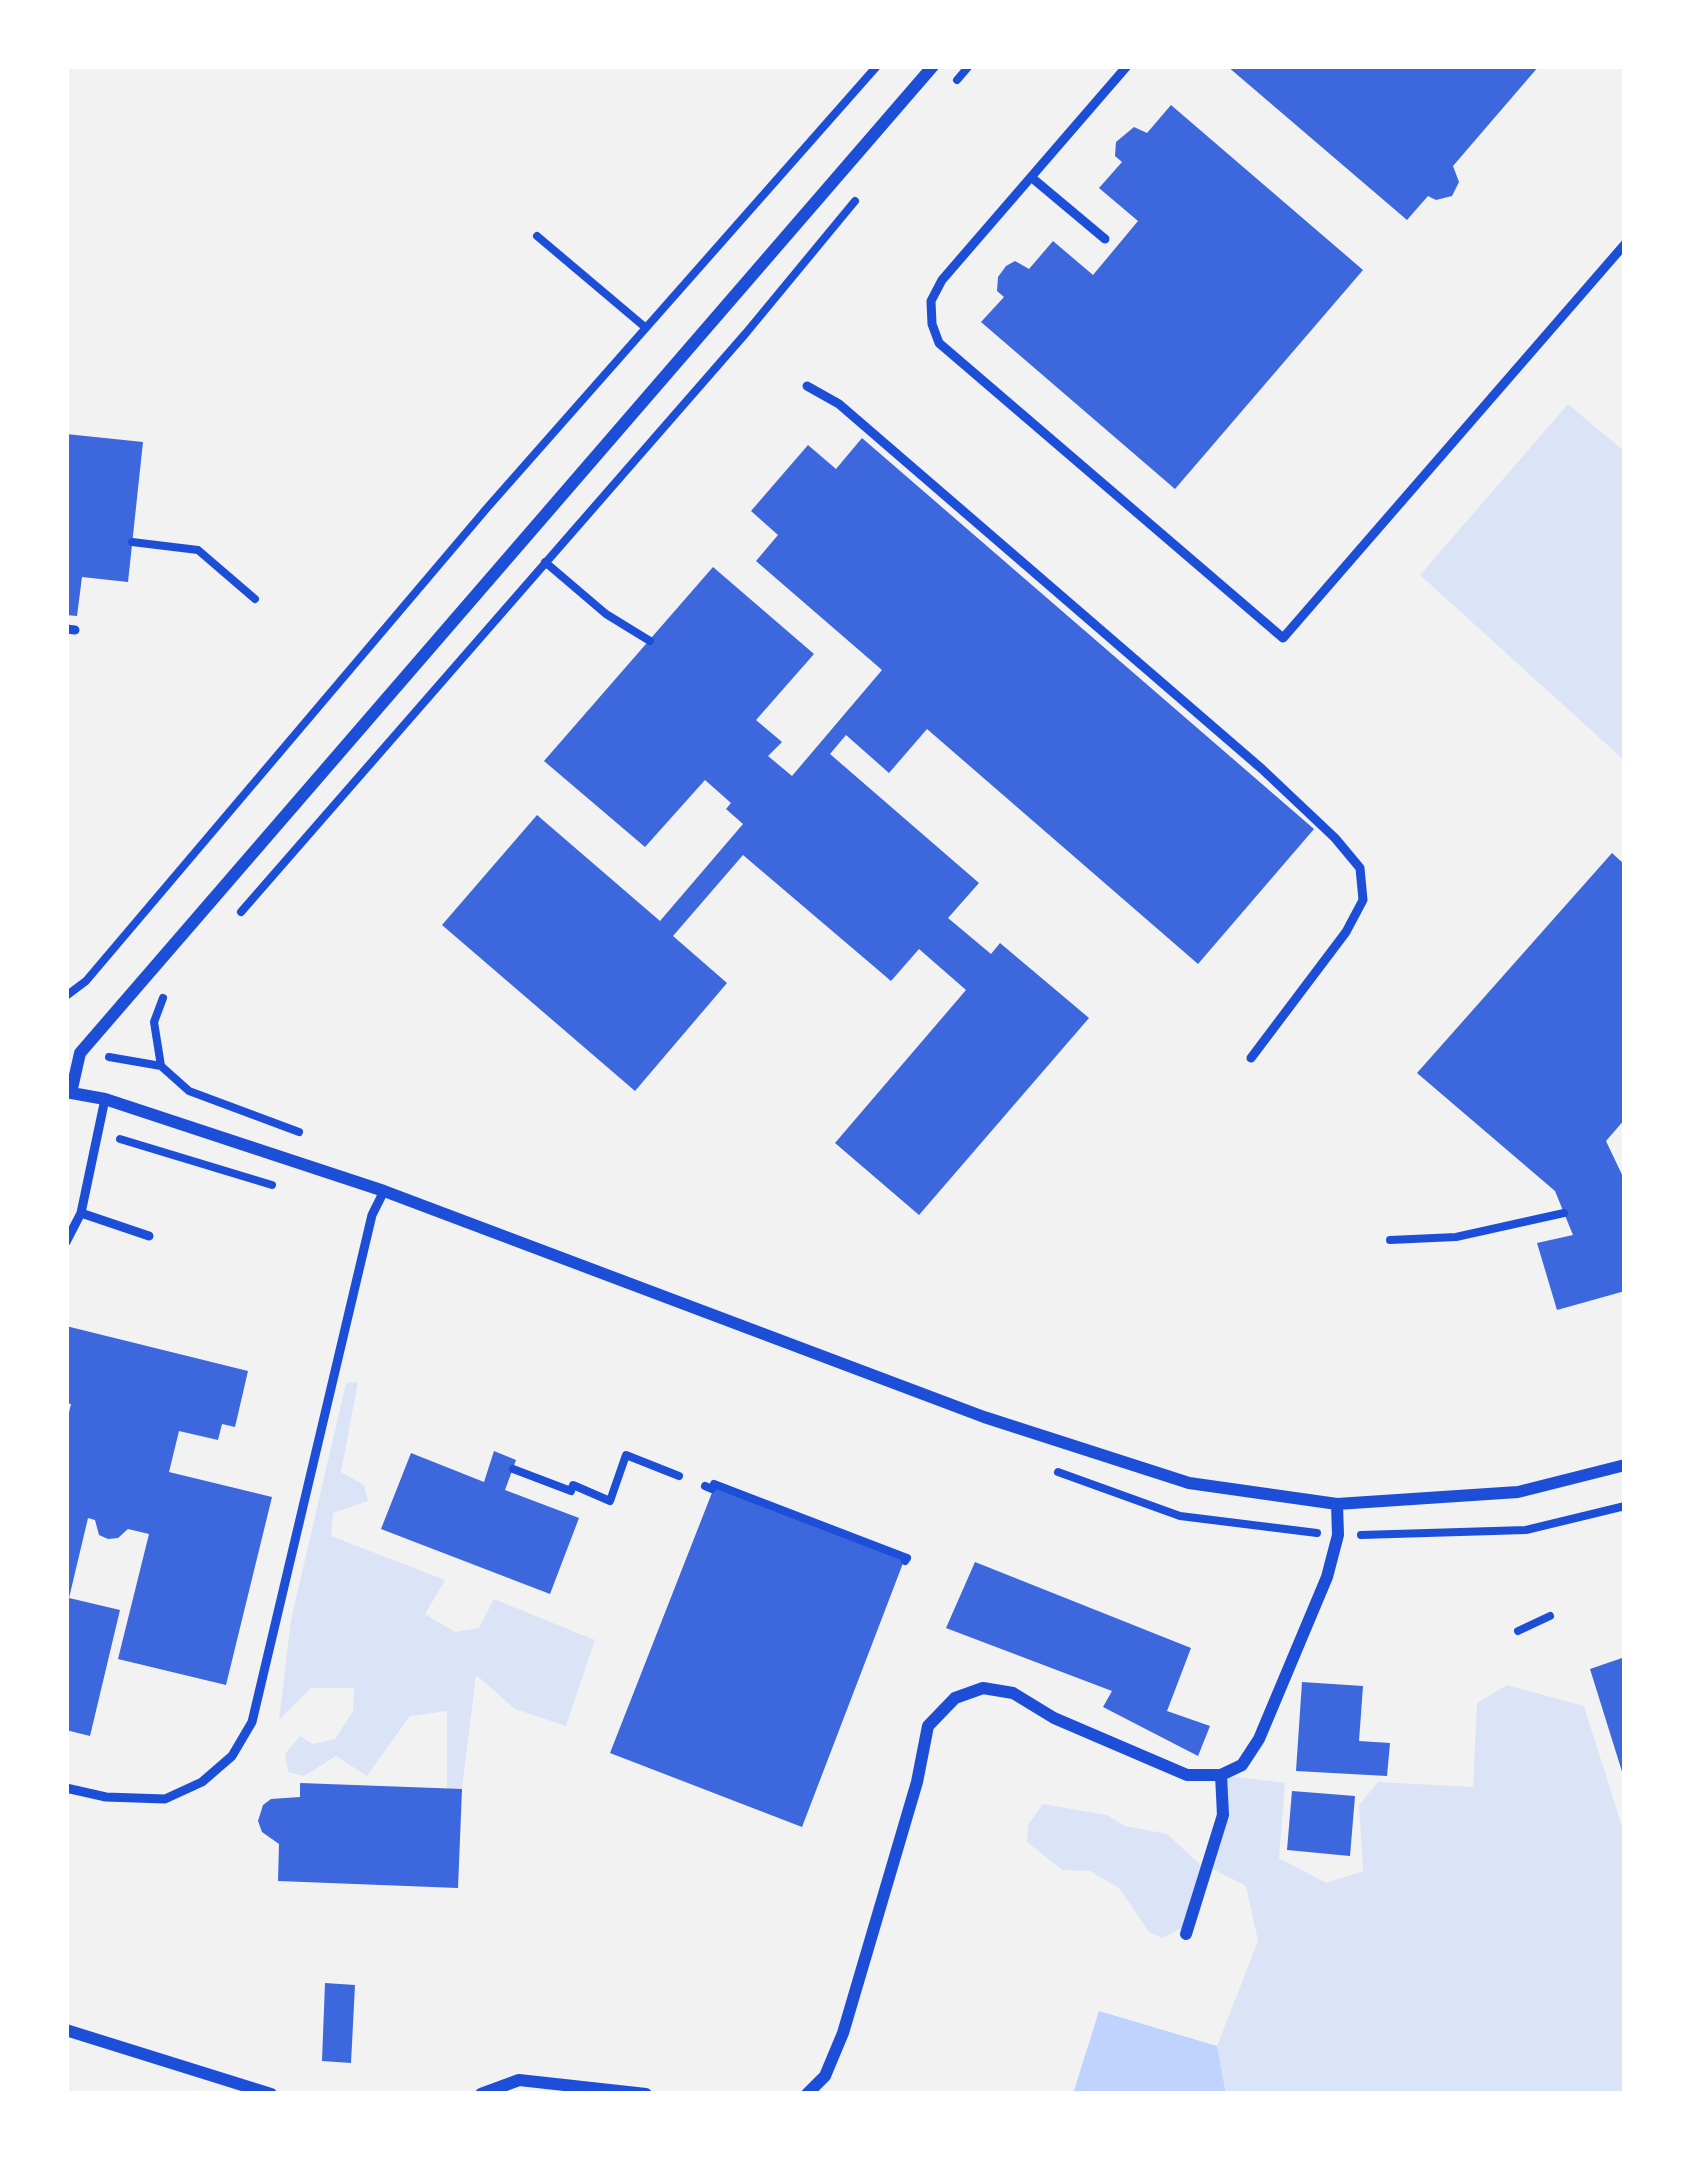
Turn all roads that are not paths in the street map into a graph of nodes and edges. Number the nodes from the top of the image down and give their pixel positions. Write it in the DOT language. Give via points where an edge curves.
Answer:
graph roads {
  1 [pos="933,66"];
  2 [pos="1126,66"];
  3 [pos="1031,177"];
  4 [pos="1106,238"];
  5 [pos="1625,244"];
  6 [pos="807,386"];
  7 [pos="1250,1058"];
  8 [pos="68,1092"];
  9 [pos="105,1099"];
  10 [pos="384,1191"];
  11 [pos="81,1213"];
  12 [pos="149,1236"];
  13 [pos="66,1242"];
  14 [pos="1625,1465"];
  15 [pos="1336,1504"];
  16 [pos="1221,1775"];
  17 [pos="66,1788"];
  18 [pos="1186,1934"];
  19 [pos="66,2030"];
  20 [pos="271,2094"];
  21 [pos="481,2094"];
  22 [pos="646,2094"];
  23 [pos="807,2094"];
  1 -- 8 [label="street" via="80,1052"];
  2 -- 3 [label="lane"];
  3 -- 4 [label="lane"];
  3 -- 5 [label="lane" via="942,280 931,301 939,343 1283,638"];
  6 -- 7 [label="lane" via="855,418 1262,769 1360,868 1363,900 1346,932"];
  8 -- 9 [label="street"];
  9 -- 10 [label="street"];
  9 -- 11 [label="lane"];
  10 -- 15 [label="street" via="984,1418 1189,1484"];
  10 -- 17 [label="lane" via="252,1722 232,1756 165,1799"];
  11 -- 12 [label="lane"];
  11 -- 13 [label="lane"];
  14 -- 15 [label="street" via="1518,1492"];
  15 -- 16 [label="street" via="1327,1577 1259,1738 1243,1766"];
  16 -- 18 [label="street" via="1223,1815"];
  16 -- 23 [label="street" via="1187,1775 1013,1693 983,1688 955,1698 928,1726 843,2033 825,2076"];
  19 -- 20 [label="street"];
  21 -- 22 [label="street" via="519,2080"];
}
